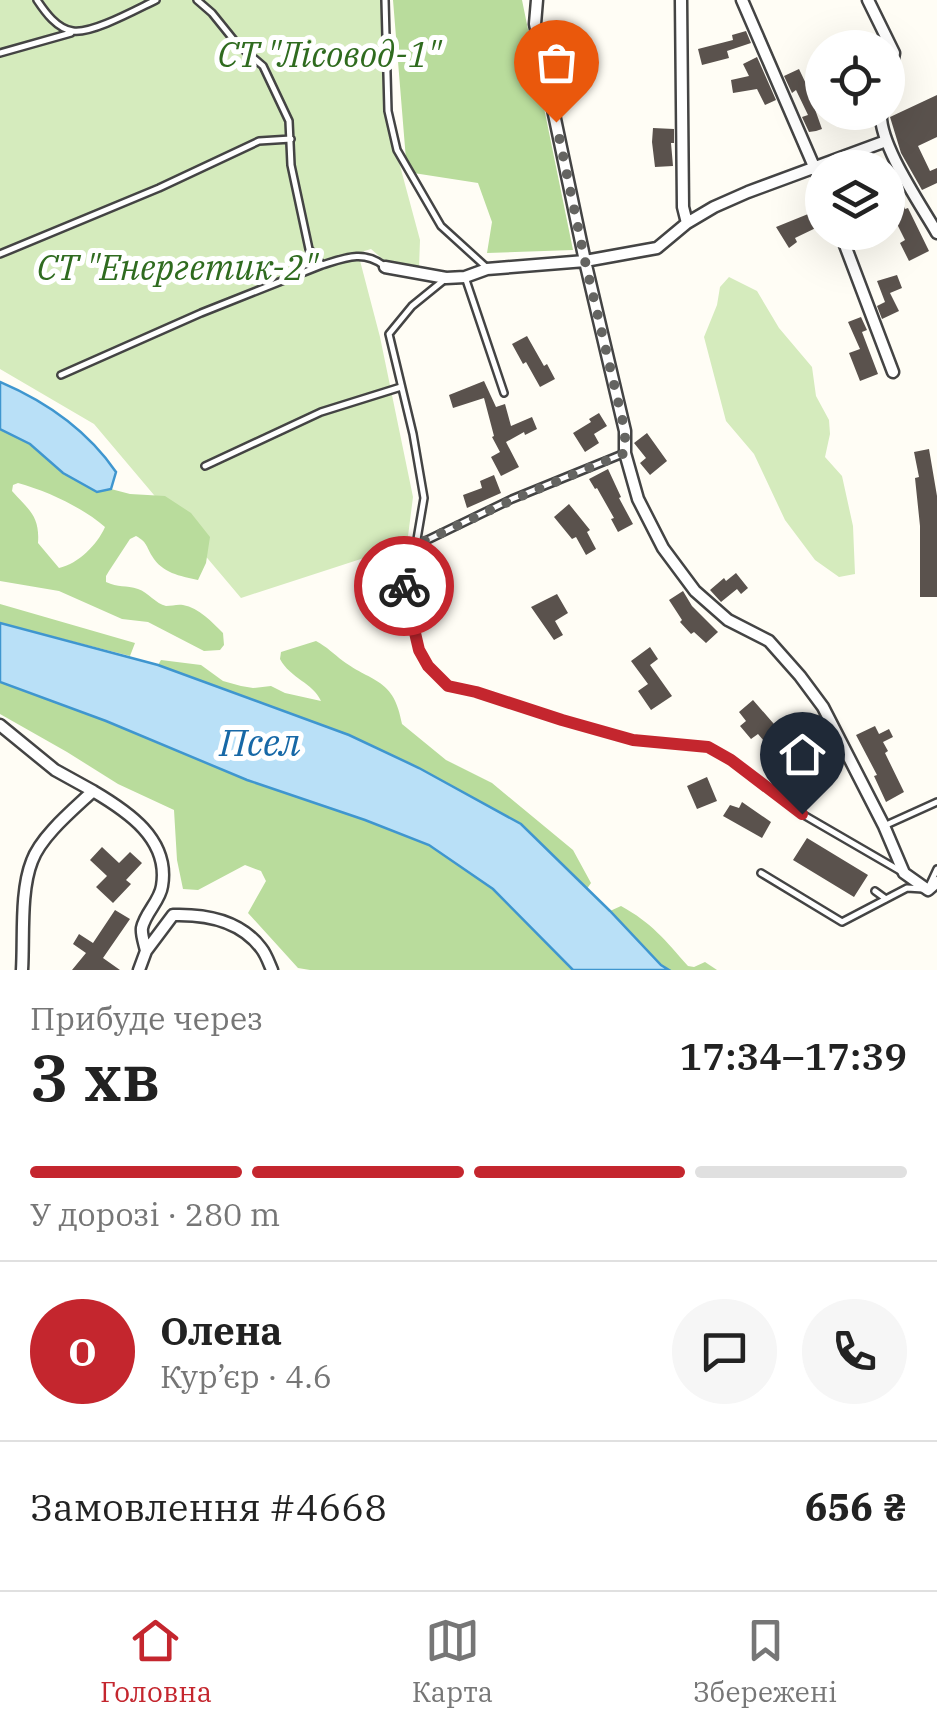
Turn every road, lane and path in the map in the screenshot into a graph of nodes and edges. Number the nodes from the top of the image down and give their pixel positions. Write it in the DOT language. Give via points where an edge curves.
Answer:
graph roads {
  1 [pos="37,0"];
  2 [pos="156,0"];
  3 [pos="196,0"];
  4 [pos="385,0"];
  5 [pos="681,0"];
  6 [pos="742,0"];
  7 [pos="868,0"];
  8 [pos="534,1"];
  9 [pos="883,30"];
  10 [pos="74,32"];
  11 [pos="0,53"];
  12 [pos="882,130"];
  13 [pos="291,139"];
  14 [pos="886,141"];
  15 [pos="808,150"];
  16 [pos="863,150"];
  17 [pos="805,172"];
  18 [pos="687,223"];
  19 [pos="937,233"];
  20 [pos="847,250"];
  21 [pos="0,254"];
  22 [pos="585,261"];
  23 [pos="322,264"];
  24 [pos="385,267"];
  25 [pos="487,268"];
  26 [pos="464,277"];
  27 [pos="446,278"];
  28 [pos="893,372"];
  29 [pos="60,375"];
  30 [pos="402,387"];
  31 [pos="504,393"];
  32 [pos="625,453"];
  33 [pos="205,466"];
  34 [pos="416,545"];
  35 [pos="0,725"];
  36 [pos="93,791"];
  37 [pos="937,802"];
  38 [pos="884,826"];
  39 [pos="937,869"];
  40 [pos="760,873"];
  41 [pos="904,873"];
  42 [pos="932,886"];
  43 [pos="875,891"];
  44 [pos="886,898"];
  45 [pos="146,952"];
  46 [pos="22,970"];
  47 [pos="139,970"];
  48 [pos="272,970"];
  1 -- 10 [label="lane" via="58,25"];
  2 -- 10 [label="lane"];
  3 -- 13 [label="lane" via="262,66"];
  4 -- 25 [label="lane" via="388,110 398,150 441,226"];
  5 -- 18 [label="street"];
  6 -- 15 [label="street"];
  7 -- 9 [label="street"];
  8 -- 22 [label="street"];
  10 -- 11 [label="lane"];
  12 -- 14 [label="street"];
  13 -- 21 [label="lane" via="259,141"];
  13 -- 23 [label="lane" via="309,249"];
  14 -- 16 [label="street"];
  14 -- 19 [label="street"];
  17 -- 18 [label="street"];
  18 -- 22 [label="street" via="657,248"];
  20 -- 28 [label="street"];
  22 -- 25 [label="street"];
  22 -- 32 [label="street"];
  23 -- 24 [label="lane" via="356,255"];
  23 -- 29 [label="lane"];
  24 -- 27 [label="street"];
  25 -- 26 [label="street"];
  26 -- 27 [label="street"];
  26 -- 31 [label="lane"];
  27 -- 30 [label="lane" via="389,334"];
  30 -- 33 [label="lane" via="321,412"];
  30 -- 34 [label="lane" via="424,498"];
  32 -- 34 [label="lane"];
  32 -- 38 [label="street" via="662,548 694,590 728,620 769,641 800,676"];
  34 -- 41 [label="lane" via="407,557 404,588 419,650 448,686 633,740 708,747 802,814"];
  35 -- 36 [label="street"];
  36 -- 45 [label="street" via="146,829 160,856 162,886 142,929"];
  36 -- 46 [label="street" via="32,859"];
  37 -- 38 [label="lane"];
  38 -- 41 [label="street"];
  39 -- 42 [label="lane"];
  40 -- 44 [label="lane" via="842,922"];
  41 -- 42 [label="street"];
  42 -- 44 [label="lane"];
  43 -- 44 [label="lane"];
  45 -- 47 [label="street"];
  45 -- 48 [label="street" via="173,915 200,914 231,924 260,946"];
}
